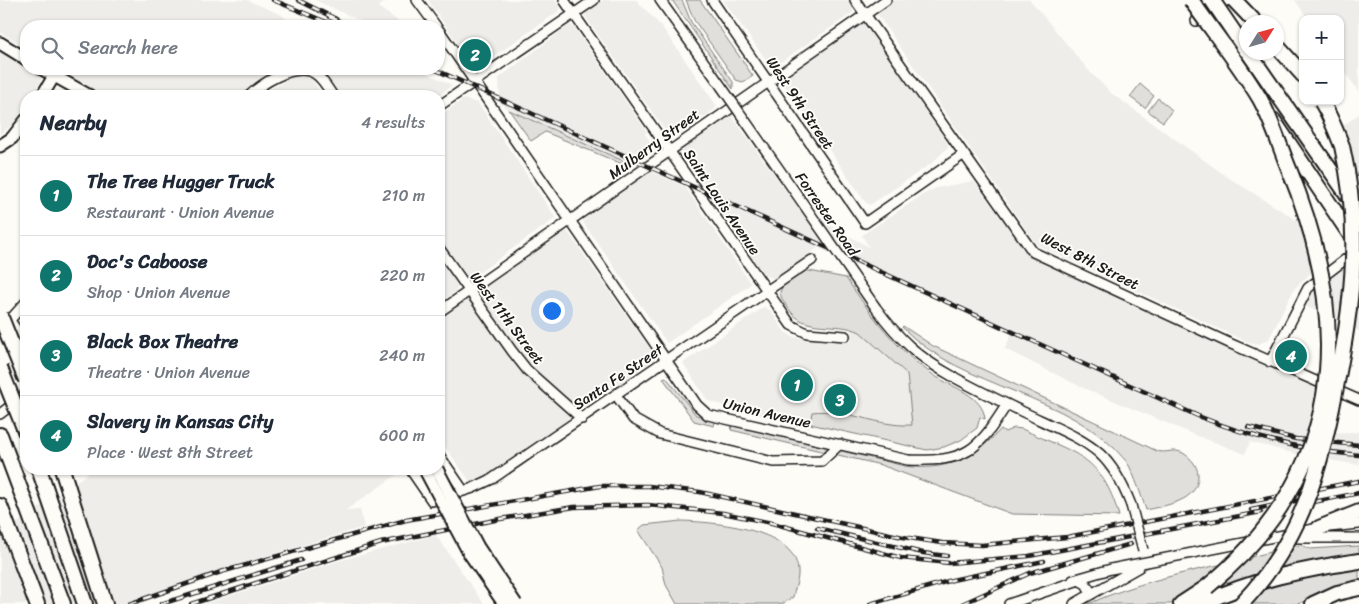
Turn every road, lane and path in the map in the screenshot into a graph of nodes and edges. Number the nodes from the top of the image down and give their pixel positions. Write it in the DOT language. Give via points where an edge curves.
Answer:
graph roads {
  1 [pos="417,0"];
  2 [pos="564,0"];
  3 [pos="594,0"];
  4 [pos="660,0"];
  5 [pos="712,0"];
  6 [pos="855,0"];
  7 [pos="886,0"];
  8 [pos="1191,0"];
  9 [pos="1212,0"];
  10 [pos="1227,0"];
  11 [pos="1234,0"];
  12 [pos="574,14"];
  13 [pos="865,14"];
  14 [pos="1248,15"];
  15 [pos="432,20"];
  16 [pos="1196,21"];
  17 [pos="445,38"];
  18 [pos="1239,38"];
  19 [pos="0,43"];
  20 [pos="1284,54"];
  21 [pos="20,55"];
  22 [pos="1254,60"];
  23 [pos="1299,71"];
  24 [pos="282,75"];
  25 [pos="315,75"];
  26 [pos="54,76"];
  27 [pos="475,81"];
  28 [pos="768,82"];
  29 [pos="46,90"];
  30 [pos="79,90"];
  31 [pos="258,90"];
  32 [pos="329,90"];
  33 [pos="1260,100"];
  34 [pos="445,102"];
  35 [pos="1323,105"];
  36 [pos="20,128"];
  37 [pos="0,146"];
  38 [pos="670,150"];
  39 [pos="964,154"];
  40 [pos="1359,211"];
  41 [pos="570,221"];
  42 [pos="1359,248"];
  43 [pos="445,257"];
  44 [pos="812,260"];
  45 [pos="468,291"];
  46 [pos="767,292"];
  47 [pos="20,307"];
  48 [pos="445,308"];
  49 [pos="5,318"];
  50 [pos="0,331"];
  51 [pos="20,336"];
  52 [pos="845,336"];
  53 [pos="666,361"];
  54 [pos="20,362"];
  55 [pos="1270,362"];
  56 [pos="0,368"];
  57 [pos="616,396"];
  58 [pos="20,399"];
  59 [pos="1359,400"];
  60 [pos="1008,404"];
  61 [pos="0,414"];
  62 [pos="20,418"];
  63 [pos="582,419"];
  64 [pos="0,435"];
  65 [pos="840,444"];
  66 [pos="445,464"];
  67 [pos="41,475"];
  68 [pos="64,475"];
  69 [pos="414,475"];
  70 [pos="427,475"];
  71 [pos="434,475"];
  72 [pos="440,475"];
  73 [pos="463,490"];
  74 [pos="0,506"];
  75 [pos="1359,512"];
  76 [pos="1359,524"];
  77 [pos="1319,528"];
  78 [pos="1270,538"];
  79 [pos="1359,538"];
  80 [pos="1359,561"];
  81 [pos="1146,564"];
  82 [pos="1073,580"];
  83 [pos="1359,588"];
  84 [pos="1092,594"];
  85 [pos="38,604"];
  86 [pos="63,604"];
  87 [pos="85,604"];
  88 [pos="105,604"];
  89 [pos="504,604"];
  90 [pos="510,604"];
  91 [pos="516,604"];
  92 [pos="1009,604"];
  93 [pos="1074,604"];
  94 [pos="1181,604"];
  95 [pos="1201,604"];
  96 [pos="1241,604"];
  97 [pos="1313,604"];
  1 -- 15 [label="street"];
  2 -- 12 [label="street, Saint Louis Avenue"];
  3 -- 12 [label="street"];
  4 -- 60 [label="street, Forrester Road, bridge" via="896,335 916,353 952,376"];
  5 -- 28 [label="street, West 9th Street"];
  6 -- 13 [label="street, West 8th Street"];
  7 -- 13 [label="street, Mulberry Street"];
  8 -- 33 [label="highway, bridge"];
  9 -- 18 [label="highway, bridge"];
  10 -- 16 [label="street"];
  11 -- 14 [label="highway"];
  12 -- 27 [label="street"];
  12 -- 38 [label="street, Saint Louis Avenue"];
  13 -- 28 [label="street, Mulberry Street"];
  13 -- 39 [label="street, West 8th Street"];
  17 -- 27 [label="street, Union Avenue"];
  19 -- 21 [label="main road"];
  20 -- 23 [label="highway"];
  22 -- 40 [label="highway, bridge"];
  24 -- 31 [label="street"];
  25 -- 32 [label="street"];
  26 -- 29 [label="main road"];
  26 -- 30 [label="main road"];
  27 -- 34 [label="street"];
  27 -- 41 [label="street, Union Avenue"];
  28 -- 38 [label="street, Mulberry Street"];
  28 -- 39 [label="street, West 9th Street" via="865,223"];
  33 -- 42 [label="highway, bridge"];
  33 -- 94 [label="highway, bridge" via="1301,198 1319,258 1327,312 1326,381 1316,434 1276,516 1249,548 1206,587"];
  35 -- 96 [label="highway, bridge" via="1347,160 1356,197 1359,238 1353,289 1329,425 1314,485 1288,542"];
  36 -- 37 [label="main road"];
  38 -- 41 [label="street, Mulberry Street"];
  38 -- 46 [label="street, Saint Louis Avenue"];
  39 -- 55 [label="street, West 8th Street" via="1033,252"];
  41 -- 45 [label="street, Mulberry Street"];
  41 -- 53 [label="street, Union Avenue"];
  42 -- 55 [label="street" via="1308,288"];
  43 -- 45 [label="street, West 11th Street"];
  44 -- 46 [label="street, Santa Fe Street"];
  45 -- 48 [label="street, Mulberry Street"];
  45 -- 63 [label="street, West 11th Street" via="527,370"];
  46 -- 52 [label="street, Saint Louis Avenue" via="797,330"];
  46 -- 53 [label="street, Santa Fe Street"];
  47 -- 49 [label="street"];
  49 -- 50 [label="street"];
  49 -- 51 [label="street"];
  49 -- 54 [label="highway, bridge"];
  53 -- 57 [label="street, Santa Fe Street"];
  53 -- 65 [label="street, Union Avenue" via="697,405 708,414"];
  55 -- 59 [label="street, West 8th Street"];
  56 -- 62 [label="highway, bridge"];
  57 -- 63 [label="street, Santa Fe Street"];
  57 -- 65 [label="street" via="633,419 660,434 774,462 822,461"];
  58 -- 61 [label="street"];
  60 -- 65 [label="street, Union Avenue" via="975,447 940,461 908,460"];
  60 -- 81 [label="street, bridge" via="1060,429 1101,455 1125,489"];
  63 -- 73 [label="street, Santa Fe Street" via="492,479"];
  64 -- 86 [label="highway"];
  66 -- 73 [label="street"];
  67 -- 87 [label="highway"];
  68 -- 88 [label="highway"];
  69 -- 73 [label="street, Santa Fe Street" via="432,501"];
  70 -- 89 [label="main road, bridge" via="462,539"];
  71 -- 90 [label="street" via="473,551"];
  72 -- 91 [label="main road, bridge" via="478,547"];
  74 -- 85 [label="highway"];
  75 -- 77 [label="highway"];
  76 -- 77 [label="street"];
  77 -- 78 [label="street"];
  78 -- 79 [label="street"];
  78 -- 81 [label="street"];
  80 -- 95 [label="highway" via="1294,572"];
  81 -- 82 [label="street"];
  81 -- 84 [label="street"];
  82 -- 84 [label="street" via="1083,581"];
  82 -- 92 [label="street"];
  83 -- 97 [label="highway" via="1337,593"];
  84 -- 93 [label="street"];
}
